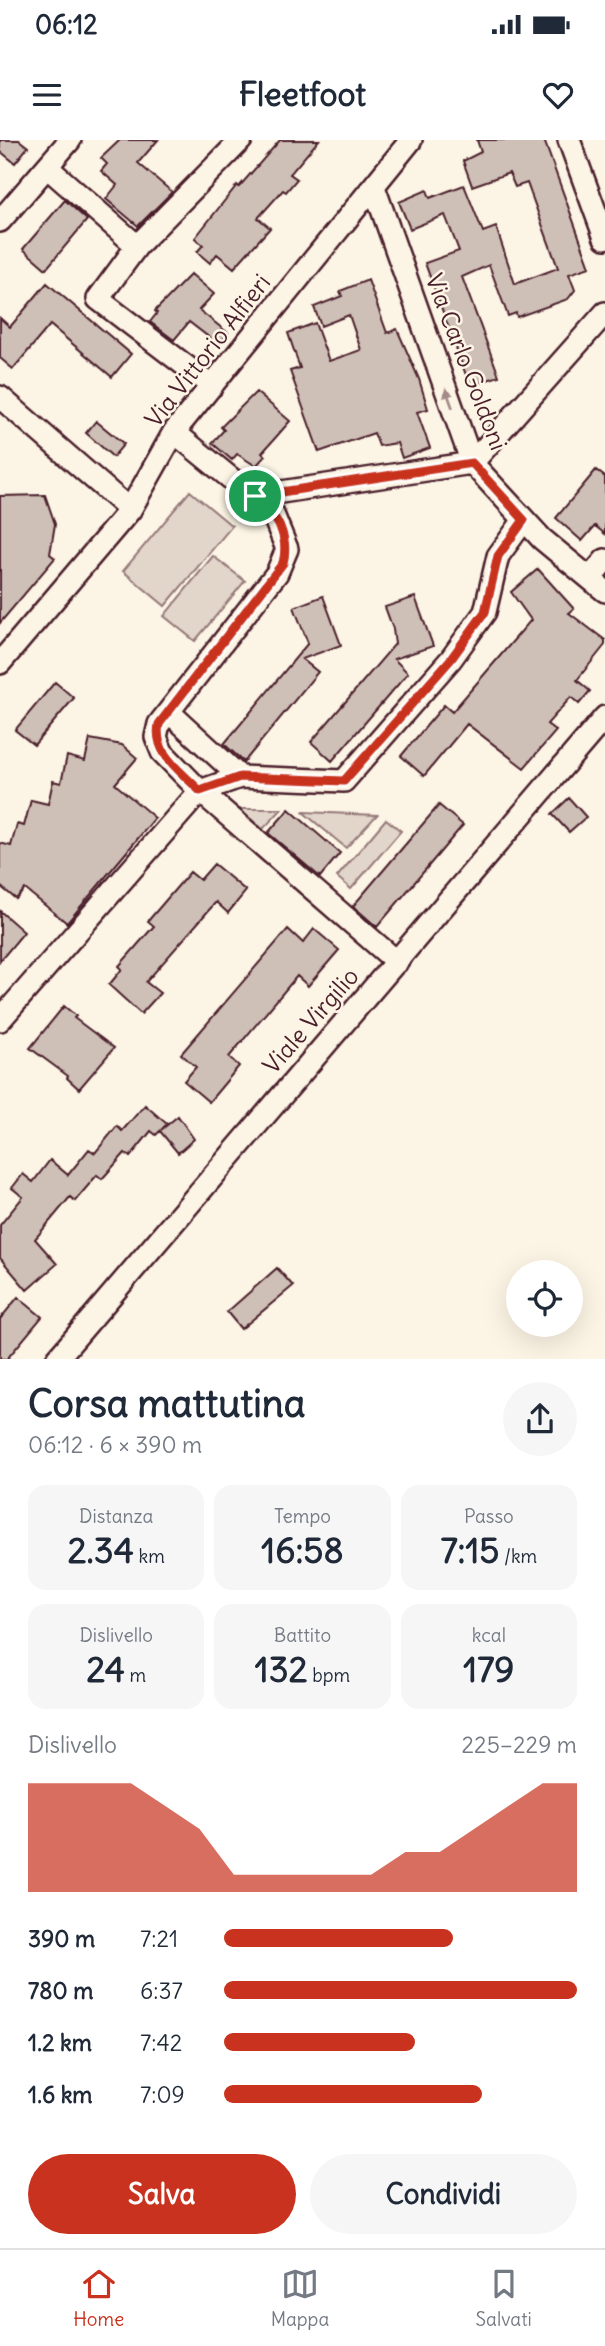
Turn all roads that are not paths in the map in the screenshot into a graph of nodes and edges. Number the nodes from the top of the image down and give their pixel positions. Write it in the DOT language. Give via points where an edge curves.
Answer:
graph roads {
  1 [pos="70,140"];
  2 [pos="242,140"];
  3 [pos="411,140"];
  4 [pos="569,140"];
  5 [pos="47,167"];
  6 [pos="374,187"];
  7 [pos="0,221"];
  8 [pos="605,238"];
  9 [pos="137,246"];
  10 [pos="605,313"];
  11 [pos="212,386"];
  12 [pos="0,397"];
  13 [pos="174,432"];
  14 [pos="472,463"];
  15 [pos="255,496"];
  16 [pos="130,510"];
  17 [pos="524,520"];
  18 [pos="605,560"];
  19 [pos="597,584"];
  20 [pos="0,663"];
  21 [pos="169,712"];
  22 [pos="605,717"];
  23 [pos="240,777"];
  24 [pos="200,791"];
  25 [pos="397,962"];
  26 [pos="0,1020"];
  27 [pos="57,1359"];
  1 -- 5 [label="street"];
  2 -- 9 [label="street"];
  3 -- 6 [label="street, Via Vittorio Alfieri"];
  4 -- 8 [label="street"];
  5 -- 7 [label="street"];
  5 -- 9 [label="street"];
  6 -- 11 [label="street, Via Vittorio Alfieri"];
  14 -- 6 [label="street, Via Carlo Goldoni, one-way"];
  9 -- 11 [label="street" via="98,299"];
  10 -- 14 [label="street"];
  11 -- 13 [label="street, Via Vittorio Alfieri"];
  12 -- 16 [label="street"];
  13 -- 15 [label="street"];
  13 -- 16 [label="street, Via Vittorio Alfieri"];
  14 -- 15 [label="street"];
  14 -- 17 [label="street, Via Carlo Goldoni"];
  15 -- 21 [label="street" via="282,529 287,548 283,563"];
  16 -- 20 [label="street, Via Vittorio Alfieri"];
  17 -- 19 [label="street, Via Carlo Goldoni"];
  17 -- 23 [label="street" via="498,556 485,612 451,659 344,781"];
  18 -- 19 [label="street"];
  21 -- 23 [label="street"];
  21 -- 24 [label="street" via="156,737 162,752"];
  22 -- 25 [label="street, Viale Virgilio"];
  23 -- 24 [label="street"];
  24 -- 25 [label="street"];
  24 -- 26 [label="street"];
  25 -- 27 [label="street, Viale Virgilio"];
}
